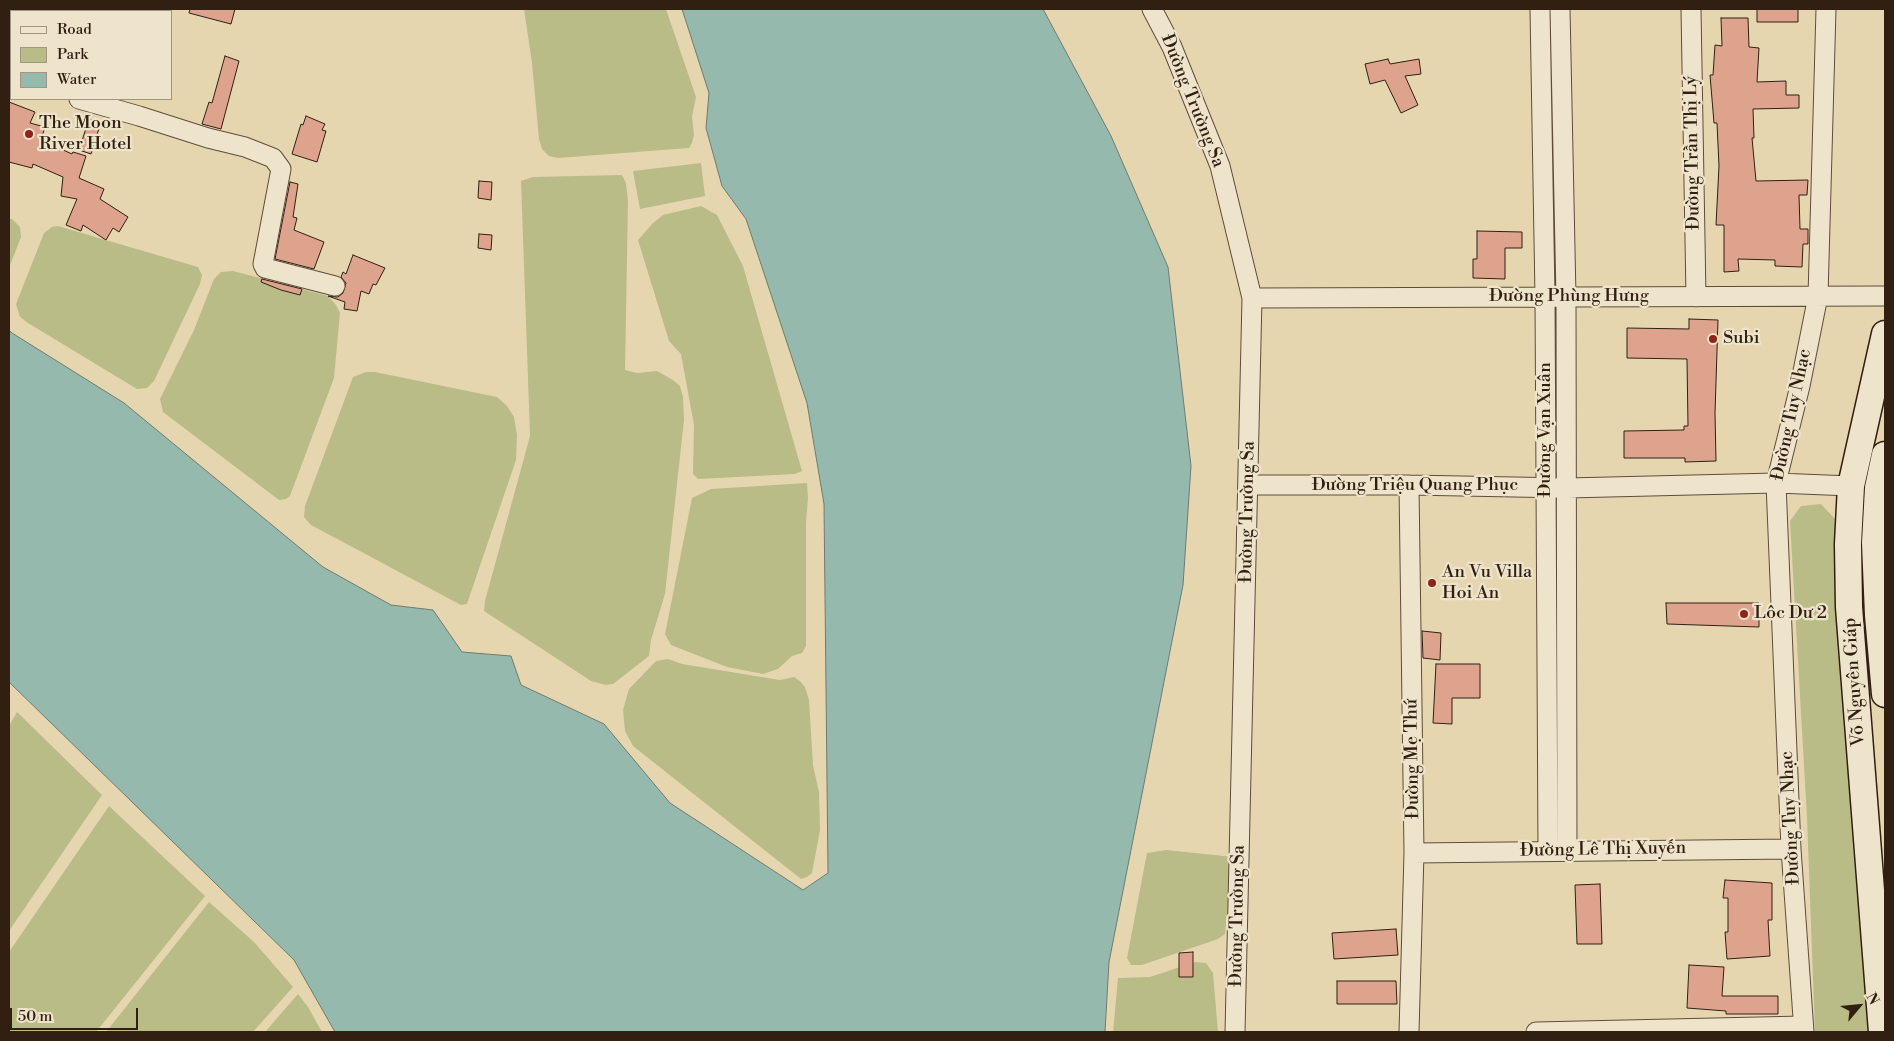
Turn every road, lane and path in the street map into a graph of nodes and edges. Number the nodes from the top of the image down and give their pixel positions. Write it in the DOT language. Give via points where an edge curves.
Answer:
graph roads {
  1 [pos="1152,9"];
  2 [pos="1540,9"];
  3 [pos="1560,9"];
  4 [pos="1691,9"];
  5 [pos="1826,9"];
  6 [pos="83,100"];
  7 [pos="335,286"];
  8 [pos="1818,296"];
  9 [pos="1885,296"];
  10 [pos="1545,297"];
  11 [pos="1566,297"];
  12 [pos="1696,297"];
  13 [pos="1252,298"];
  14 [pos="1885,334"];
  15 [pos="1885,455"];
  16 [pos="1776,482"];
  17 [pos="1248,485"];
  18 [pos="1409,485"];
  19 [pos="1851,486"];
  20 [pos="1546,487"];
  21 [pos="1567,488"];
  22 [pos="1882,488"];
  23 [pos="1885,694"];
  24 [pos="1792,849"];
  25 [pos="1557,850"];
  26 [pos="1414,853"];
  27 [pos="1804,1029"];
  28 [pos="1235,1032"];
  29 [pos="1409,1032"];
  30 [pos="1536,1032"];
  31 [pos="1882,1032"];
  1 -- 13 [label="street, Đường Trường Sa" via="1172,47 1220,166"];
  2 -- 10 [label="street, Đường Vạn Xuân"];
  3 -- 11 [label="street, Đường Vạn Xuân"];
  4 -- 12 [label="street, Đường Trần Thị Lý"];
  5 -- 8 [label="street, Đường Tuy Nhạc"];
  6 -- 7 [label="street" via="246,147 273,158 280,169 262,264 266,268"];
  8 -- 9 [label="street, Đường Phùng Hưng"];
  8 -- 12 [label="street, Đường Phùng Hưng"];
  8 -- 16 [label="street, Đường Tuy Nhạc"];
  10 -- 11 [label="street, Đường Phùng Hưng"];
  10 -- 13 [label="street, Đường Phùng Hưng"];
  10 -- 20 [label="street, Đường Vạn Xuân"];
  11 -- 12 [label="street, Đường Phùng Hưng"];
  11 -- 21 [label="street, Đường Vạn Xuân"];
  13 -- 17 [label="street, Đường Trường Sa"];
  14 -- 19 [label="main road, Võ Nguyên Giáp"];
  15 -- 22 [label="main road, Võ Nguyên Giáp"];
  16 -- 19 [label="street, Đường Triệu Quang Phục"];
  16 -- 21 [label="street, Đường Triệu Quang Phục"];
  16 -- 24 [label="street, Đường Tuy Nhạc"];
  17 -- 18 [label="street, Đường Triệu Quang Phục"];
  17 -- 28 [label="street, Đường Trường Sa"];
  18 -- 20 [label="street, Đường Triệu Quang Phục"];
  18 -- 26 [label="street, Đường Mẹ Thứ"];
  19 -- 22 [label="main road"];
  19 -- 31 [label="main road, Võ Nguyên Giáp" via="1849,608"];
  20 -- 21 [label="street, Đường Triệu Quang Phục"];
  20 -- 25 [label="street, Đường Vạn Xuân"];
  21 -- 25 [label="street, Đường Vạn Xuân"];
  22 -- 23 [label="main road, Võ Nguyên Giáp" via="1875,543"];
  24 -- 25 [label="street, Đường Lê Thị Xuyến"];
  24 -- 27 [label="street, Đường Tuy Nhạc"];
  25 -- 26 [label="street, Đường Lê Thị Xuyến"];
  26 -- 29 [label="street, Đường Mẹ Thứ"];
  27 -- 30 [label="street"];
}
